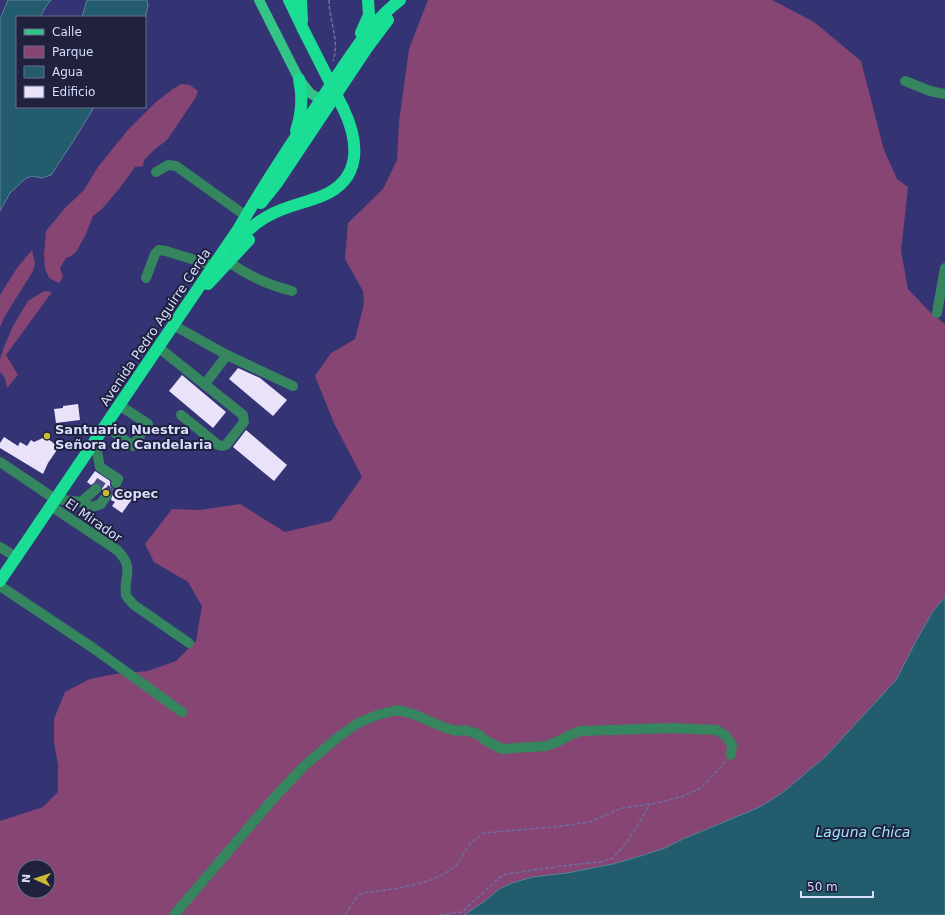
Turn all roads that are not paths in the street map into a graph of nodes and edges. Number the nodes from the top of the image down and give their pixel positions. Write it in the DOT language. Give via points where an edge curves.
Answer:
graph roads {
  1 [pos="259,0"];
  2 [pos="289,0"];
  3 [pos="301,0"];
  4 [pos="368,0"];
  5 [pos="400,0"];
  6 [pos="404,0"];
  7 [pos="303,29"];
  8 [pos="355,49"];
  9 [pos="299,79"];
  10 [pos="905,81"];
  11 [pos="945,94"];
  12 [pos="325,101"];
  13 [pos="292,142"];
  14 [pos="156,172"];
  15 [pos="313,199"];
  16 [pos="246,216"];
  17 [pos="239,228"];
  18 [pos="229,262"];
  19 [pos="214,266"];
  20 [pos="945,268"];
  21 [pos="146,278"];
  22 [pos="292,291"];
  23 [pos="188,304"];
  24 [pos="937,313"];
  25 [pos="173,325"];
  26 [pos="158,347"];
  27 [pos="226,355"];
  28 [pos="205,384"];
  29 [pos="293,386"];
  30 [pos="119,405"];
  31 [pos="181,415"];
  32 [pos="105,426"];
  33 [pos="95,441"];
  34 [pos="0,462"];
  35 [pos="116,483"];
  36 [pos="96,489"];
  37 [pos="106,496"];
  38 [pos="53,502"];
  39 [pos="81,502"];
  40 [pos="0,547"];
  41 [pos="16,557"];
  42 [pos="0,581"];
  43 [pos="0,586"];
  44 [pos="188,643"];
  45 [pos="182,712"];
  46 [pos="731,756"];
  47 [pos="174,915"];
  1 -- 9 [label="main road"];
  2 -- 7 [label="highway"];
  3 -- 7 [label="highway"];
  4 -- 8 [label="highway" via="369,15"];
  5 -- 8 [label="highway, Avenida Pedro Aguirre Cerda" via="372,27"];
  6 -- 12 [label="highway, Avenida Pedro Aguirre Cerda"];
  7 -- 15 [label="highway, bridge" via="343,108 354,143 353,166 348,176 328,193"];
  8 -- 12 [label="highway, Avenida Pedro Aguirre Cerda"];
  9 -- 12 [label="main road" via="310,94"];
  9 -- 13 [label="highway" via="302,105"];
  10 -- 11 [label="street" via="930,92"];
  12 -- 13 [label="highway, Avenida Pedro Aguirre Cerda"];
  12 -- 17 [label="highway, Avenida Pedro Aguirre Cerda" via="277,182"];
  13 -- 16 [label="highway, Avenida Pedro Aguirre Cerda"];
  14 -- 16 [label="street" via="168,165 176,166"];
  15 -- 18 [label="highway" via="263,228"];
  15 -- 19 [label="highway" via="261,220"];
  16 -- 17 [label="highway, Avenida Pedro Aguirre Cerda"];
  17 -- 19 [label="highway, Avenida Pedro Aguirre Cerda"];
  18 -- 22 [label="street" via="257,279"];
  18 -- 23 [label="highway"];
  19 -- 21 [label="street" via="159,250"];
  19 -- 23 [label="highway, Avenida Pedro Aguirre Cerda"];
  20 -- 24 [label="street"];
  23 -- 25 [label="highway, Avenida Pedro Aguirre Cerda"];
  25 -- 26 [label="highway, Avenida Pedro Aguirre Cerda"];
  25 -- 27 [label="street"];
  26 -- 28 [label="street"];
  26 -- 30 [label="highway, Avenida Pedro Aguirre Cerda"];
  27 -- 28 [label="street"];
  27 -- 29 [label="street"];
  28 -- 31 [label="street" via="243,415 244,422 226,445 222,446"];
  30 -- 32 [label="highway, Avenida Pedro Aguirre Cerda"];
  30 -- 32 [label="street" via="148,424 132,446"];
  32 -- 33 [label="highway, Avenida Pedro Aguirre Cerda"];
  33 -- 35 [label="street" via="100,467 106,474 118,479"];
  33 -- 38 [label="highway, Avenida Pedro Aguirre Cerda"];
  34 -- 38 [label="street, El Mirador"];
  36 -- 39 [label="street"];
  37 -- 39 [label="street" via="101,504 92,507"];
  38 -- 39 [label="street"];
  38 -- 41 [label="highway, Avenida Pedro Aguirre Cerda"];
  38 -- 44 [label="street, El Mirador" via="124,557 128,571 125,589 129,600"];
  40 -- 41 [label="street"];
  41 -- 42 [label="highway, Avenida Pedro Aguirre Cerda"];
  43 -- 45 [label="street"];
  46 -- 47 [label="street" via="732,745 726,736 717,730 670,728 581,731 546,746 502,749 478,734 443,727 413,714 398,710 376,715 358,723 304,766"];
}
